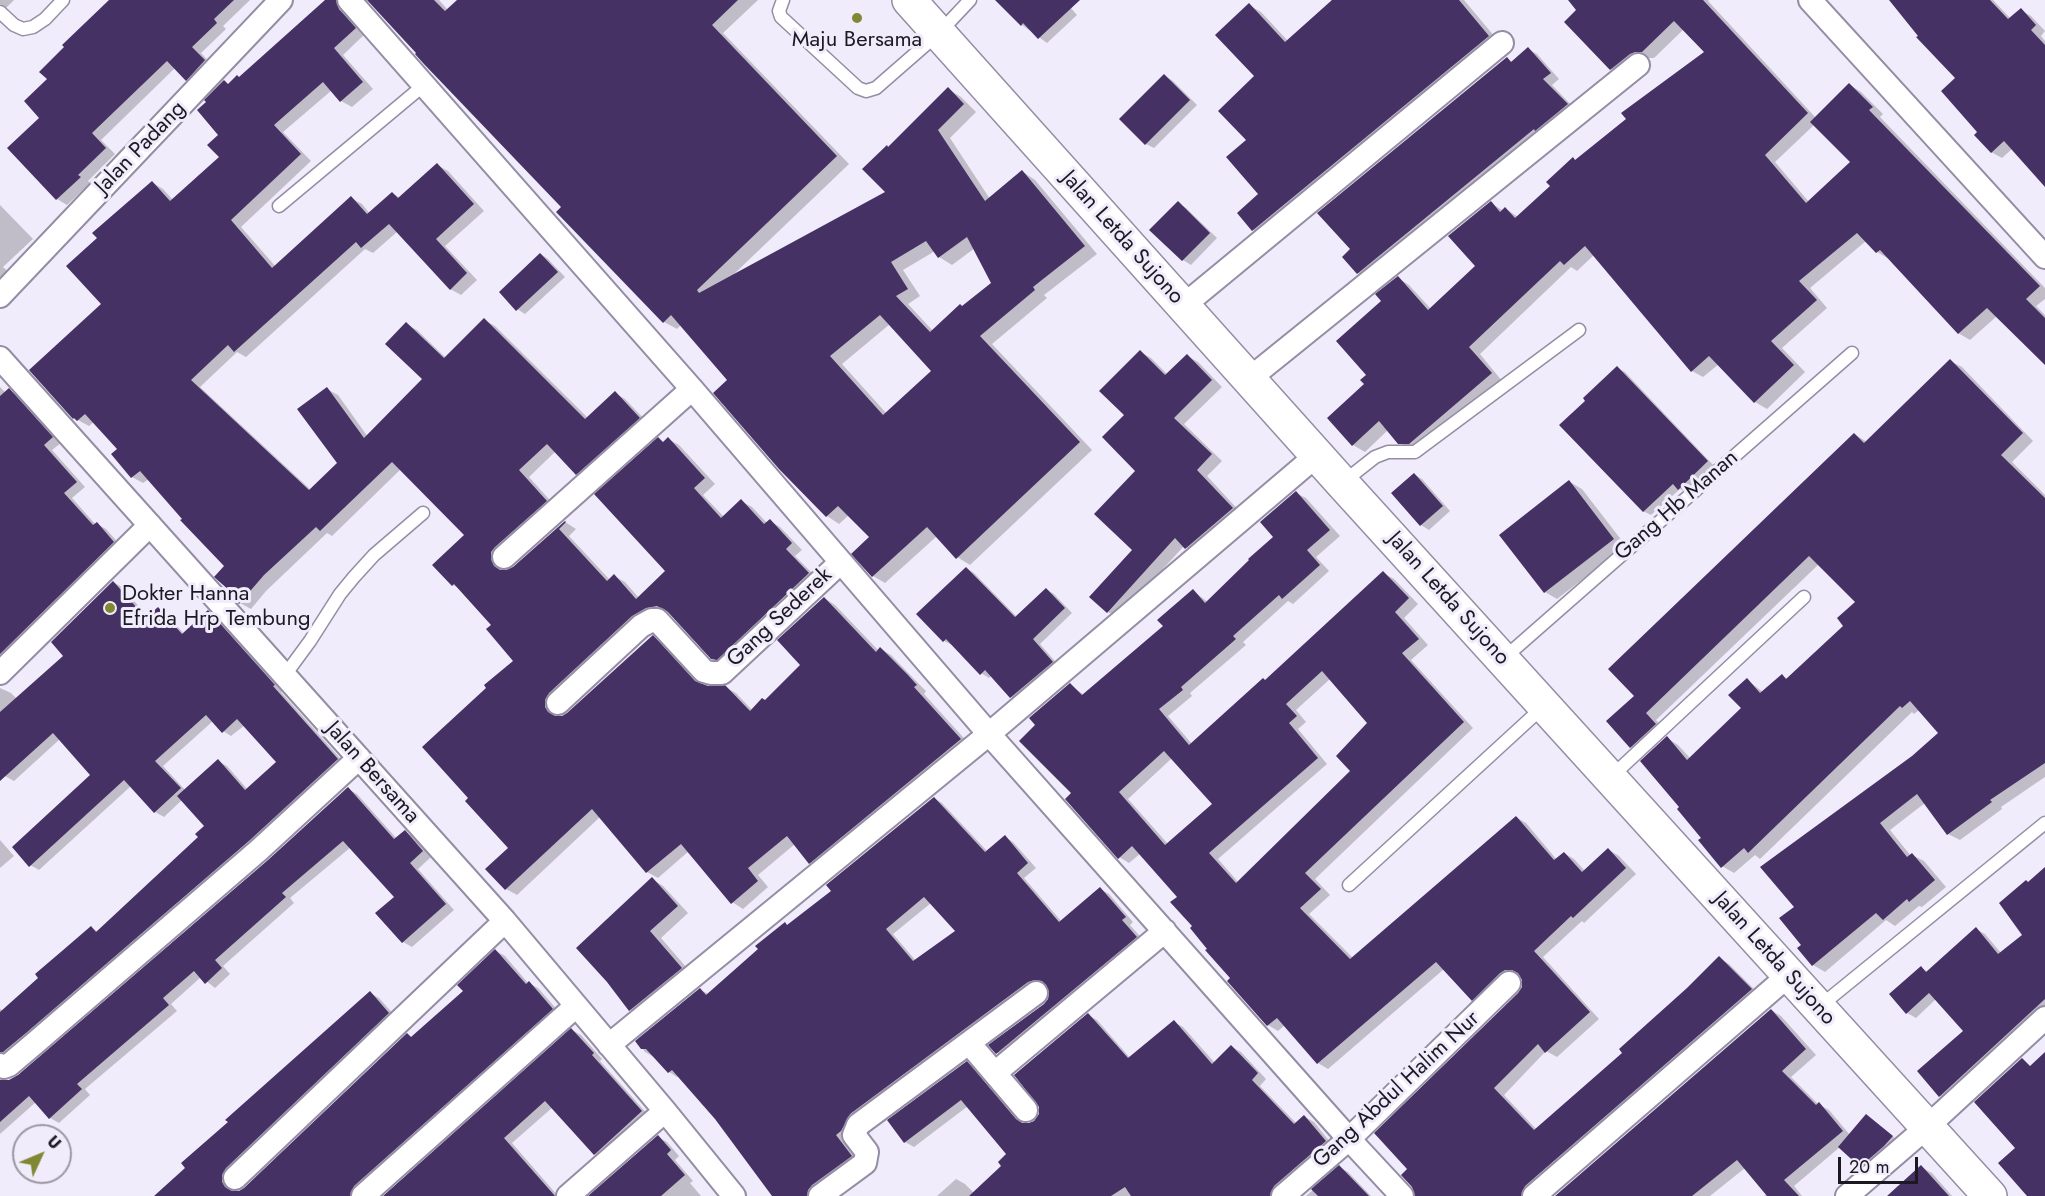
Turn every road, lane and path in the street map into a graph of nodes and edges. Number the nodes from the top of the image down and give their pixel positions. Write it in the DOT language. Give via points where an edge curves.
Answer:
graph roads {
  1 [pos="63,0"];
  2 [pos="281,0"];
  3 [pos="349,0"];
  4 [pos="783,0"];
  5 [pos="909,0"];
  6 [pos="970,0"];
  7 [pos="1810,0"];
  8 [pos="0,12"];
  9 [pos="939,33"];
  10 [pos="1502,43"];
  11 [pos="1638,65"];
  12 [pos="424,85"];
  13 [pos="279,206"];
  14 [pos="2045,257"];
  15 [pos="0,296"];
  16 [pos="1183,306"];
  17 [pos="1579,330"];
  18 [pos="1852,353"];
  19 [pos="0,358"];
  20 [pos="1249,379"];
  21 [pos="692,389"];
  22 [pos="1317,455"];
  23 [pos="1342,483"];
  24 [pos="423,513"];
  25 [pos="150,525"];
  26 [pos="504,557"];
  27 [pos="841,562"];
  28 [pos="1804,597"];
  29 [pos="1502,659"];
  30 [pos="0,673"];
  31 [pos="285,675"];
  32 [pos="558,703"];
  33 [pos="1545,706"];
  34 [pos="989,734"];
  35 [pos="359,758"];
  36 [pos="1610,778"];
  37 [pos="2045,824"];
  38 [pos="1349,885"];
  39 [pos="505,921"];
  40 [pos="1165,931"];
  41 [pos="1789,975"];
  42 [pos="1509,983"];
  43 [pos="1036,993"];
  44 [pos="576,1006"];
  45 [pos="1818,1008"];
  46 [pos="2045,1018"];
  47 [pos="969,1043"];
  48 [pos="609,1046"];
  49 [pos="0,1065"];
  50 [pos="995,1072"];
  51 [pos="1026,1110"];
  52 [pos="665,1111"];
  53 [pos="1927,1127"];
  54 [pos="1349,1139"];
  55 [pos="235,1178"];
  56 [pos="363,1196"];
  57 [pos="568,1196"];
  58 [pos="734,1196"];
  59 [pos="820,1196"];
  60 [pos="1283,1196"];
  61 [pos="1402,1196"];
  62 [pos="1534,1196"];
  63 [pos="1847,1196"];
  64 [pos="1990,1196"];
  1 -- 8 [label="lane" via="45,19 23,29"];
  2 -- 15 [label="street, Jalan Padang"];
  3 -- 12 [label="street"];
  4 -- 9 [label="lane" via="781,17 866,91 876,88"];
  5 -- 9 [label="highway, Jalan Letda Sujono"];
  6 -- 9 [label="lane"];
  7 -- 14 [label="street"];
  9 -- 16 [label="highway, Jalan Letda Sujono"];
  10 -- 16 [label="street"];
  11 -- 20 [label="street"];
  12 -- 13 [label="lane"];
  12 -- 21 [label="street"];
  16 -- 20 [label="highway, Jalan Letda Sujono"];
  17 -- 23 [label="lane" via="1415,452 1388,452 1375,457"];
  18 -- 29 [label="lane, Gang Hb Manan"];
  19 -- 25 [label="street, Jalan Bersama"];
  20 -- 22 [label="highway, Jalan Letda Sujono"];
  21 -- 26 [label="street"];
  21 -- 27 [label="street"];
  22 -- 23 [label="highway, Jalan Letda Sujono"];
  22 -- 34 [label="street"];
  23 -- 29 [label="highway, Jalan Letda Sujono"];
  24 -- 31 [label="lane" via="354,577"];
  25 -- 30 [label="street"];
  25 -- 31 [label="street, Jalan Bersama"];
  27 -- 32 [label="street, Gang Sederek" via="722,673 704,671 657,620 652,620"];
  27 -- 34 [label="street"];
  28 -- 36 [label="lane"];
  29 -- 33 [label="highway, Jalan Letda Sujono"];
  31 -- 35 [label="street, Jalan Bersama"];
  33 -- 36 [label="highway, Jalan Letda Sujono"];
  33 -- 38 [label="lane"];
  34 -- 40 [label="street"];
  34 -- 48 [label="street"];
  35 -- 39 [label="street, Jalan Bersama"];
  35 -- 49 [label="street" via="259,850 35,1043 9,1065"];
  36 -- 41 [label="highway, Jalan Letda Sujono"];
  37 -- 45 [label="lane"];
  39 -- 44 [label="street, Jalan Bersama"];
  39 -- 55 [label="street"];
  40 -- 50 [label="street"];
  40 -- 54 [label="street"];
  41 -- 45 [label="highway, Jalan Letda Sujono"];
  41 -- 62 [label="street"];
  42 -- 54 [label="street, Gang Abdul Halim Nur"];
  43 -- 47 [label="street"];
  44 -- 48 [label="street, Jalan Bersama"];
  44 -- 56 [label="street"];
  45 -- 53 [label="highway, Jalan Letda Sujono"];
  46 -- 53 [label="street"];
  47 -- 50 [label="street"];
  47 -- 59 [label="street" via="858,1125 854,1135 867,1152 865,1163"];
  48 -- 52 [label="street, Jalan Bersama"];
  50 -- 51 [label="street"];
  52 -- 57 [label="street"];
  52 -- 58 [label="street, Jalan Bersama"];
  53 -- 63 [label="street"];
  53 -- 64 [label="highway, Jalan Letda Sujono"];
  54 -- 60 [label="street, Gang Abdul Halim Nur"];
  54 -- 61 [label="street"];
}
